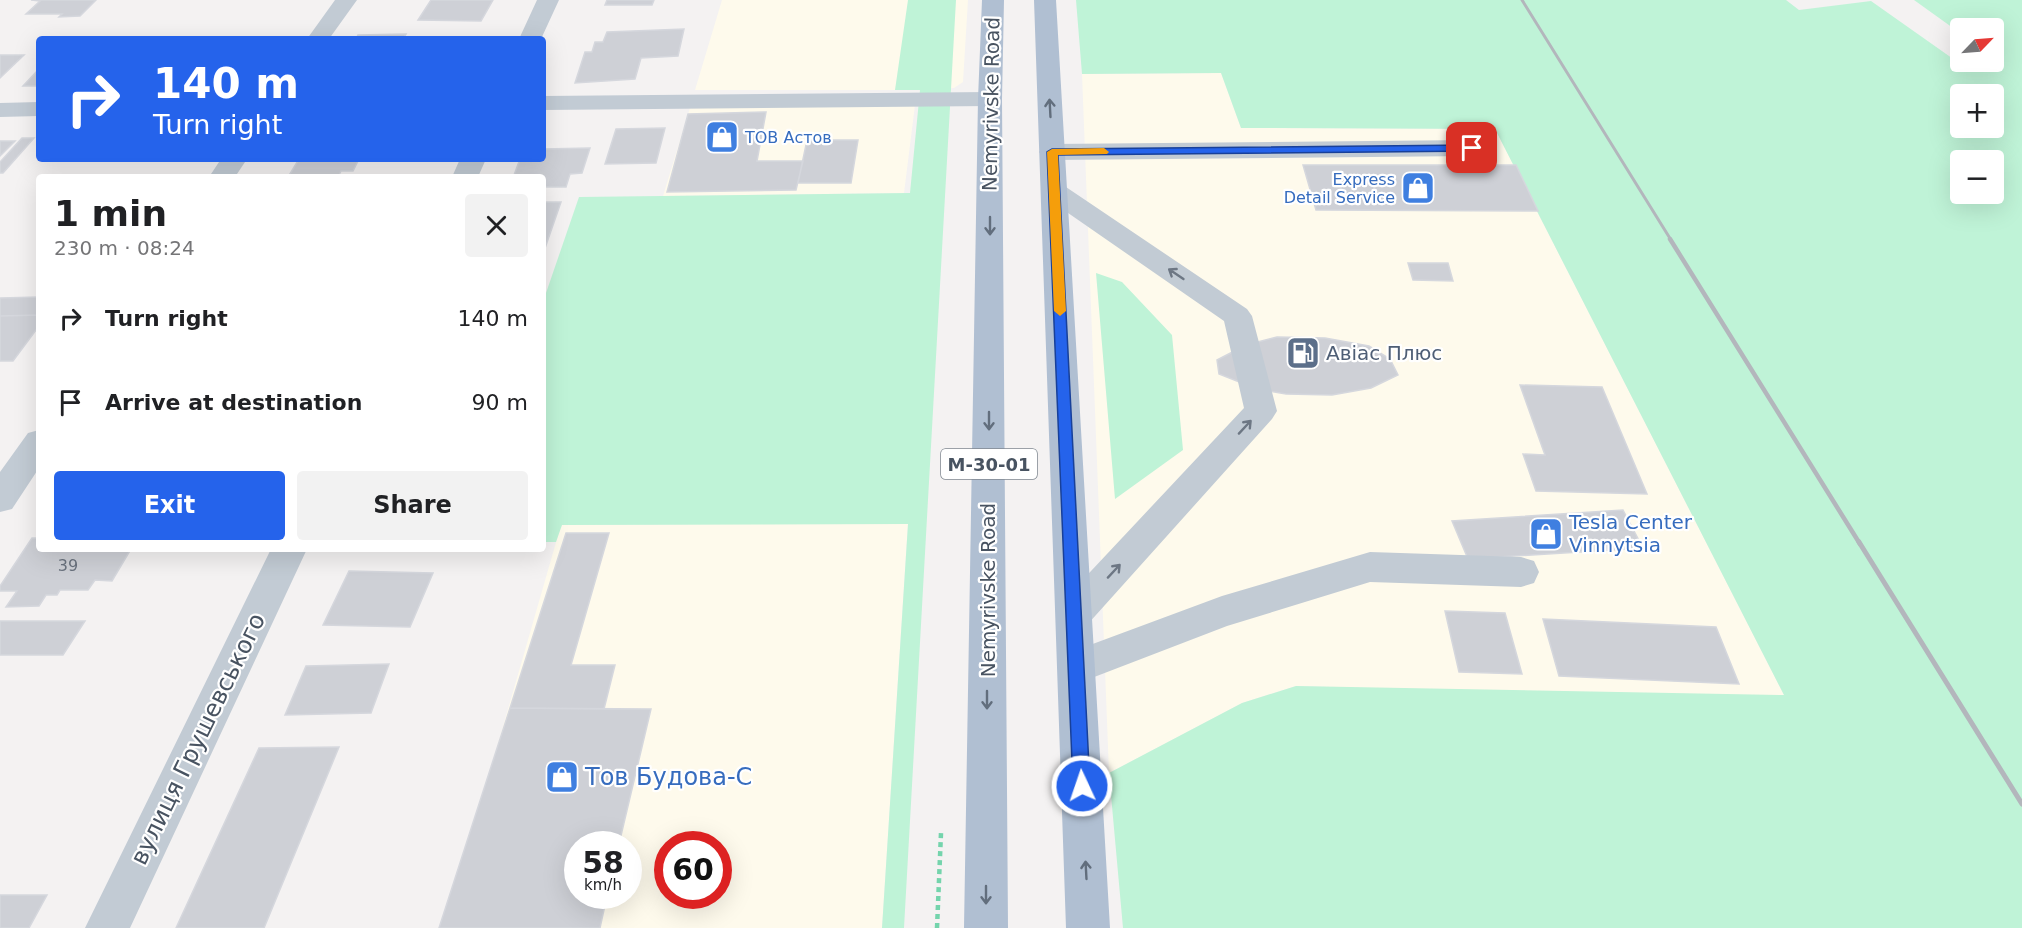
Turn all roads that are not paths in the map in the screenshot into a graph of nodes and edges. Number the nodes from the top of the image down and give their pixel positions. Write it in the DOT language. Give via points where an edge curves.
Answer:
graph roads {
  1 [pos="346,0"];
  2 [pos="548,0"];
  3 [pos="993,0"];
  4 [pos="1045,0"];
  5 [pos="320,36"];
  6 [pos="531,36"];
  7 [pos="990,99"];
  8 [pos="546,103"];
  9 [pos="36,109"];
  10 [pos="0,110"];
  11 [pos="1472,148"];
  12 [pos="1052,152"];
  13 [pos="1054,190"];
  14 [pos="36,446"];
  15 [pos="0,499"];
  16 [pos="288,552"];
  17 [pos="1521,572"];
  18 [pos="1074,614"];
  19 [pos="1076,667"];
  20 [pos="107,928"];
  21 [pos="986,928"];
  22 [pos="1088,928"];
  1 -- 5 [label="street"];
  2 -- 6 [label="street"];
  3 -- 7 [label="main road, Nemyrivske Road / М-30-01"];
  12 -- 4 [label="main road, one-way"];
  7 -- 8 [label="street"];
  7 -- 21 [label="main road, Nemyrivske Road / М-30-01, one-way"];
  9 -- 10 [label="street"];
  11 -- 12 [label="street"];
  12 -- 13 [label="main road"];
  13 -- 18 [label="main road"];
  18 -- 13 [label="street, one-way" via="1261,411 1237,316"];
  14 -- 15 [label="street"];
  16 -- 20 [label="street, вулиця Грушевського"];
  17 -- 19 [label="street" via="1370,567 1222,612"];
  18 -- 19 [label="main road"];
  22 -- 19 [label="main road, one-way"];
}
